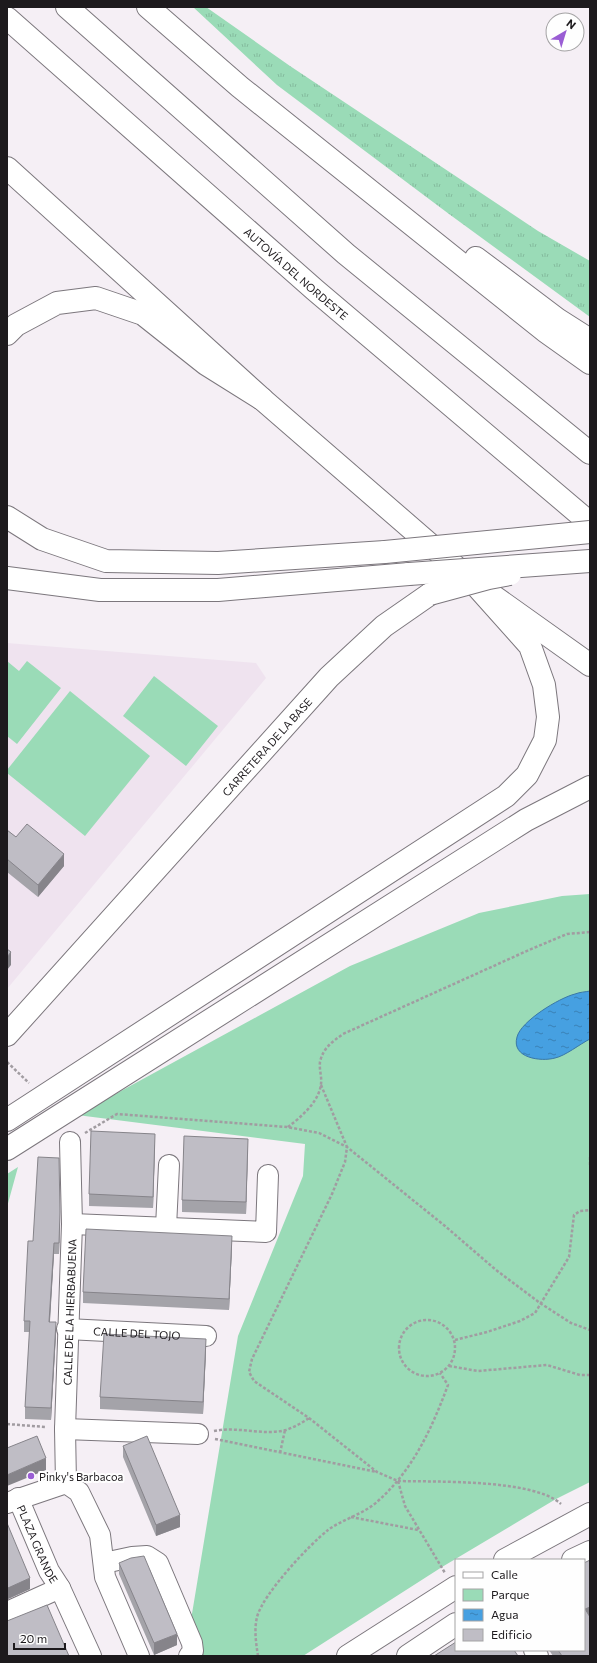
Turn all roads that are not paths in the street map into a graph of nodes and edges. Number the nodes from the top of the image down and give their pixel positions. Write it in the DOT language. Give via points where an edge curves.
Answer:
graph roads {
  1 [pos="67,7"];
  2 [pos="148,7"];
  3 [pos="7,18"];
  4 [pos="240,87"];
  5 [pos="7,168"];
  6 [pos="7,334"];
  7 [pos="590,340"];
  8 [pos="590,363"];
  9 [pos="262,399"];
  10 [pos="590,453"];
  11 [pos="7,517"];
  12 [pos="590,523"];
  13 [pos="590,532"];
  14 [pos="590,562"];
  15 [pos="7,578"];
  16 [pos="472,581"];
  17 [pos="590,665"];
  18 [pos="590,787"];
  19 [pos="7,1035"];
  20 [pos="7,1120"];
  21 [pos="70,1142"];
  22 [pos="7,1149"];
  23 [pos="169,1164"];
  24 [pos="268,1175"];
  25 [pos="72,1224"];
  26 [pos="166,1227"];
  27 [pos="68,1329"];
  28 [pos="206,1336"];
  29 [pos="65,1429"];
  30 [pos="198,1434"];
  31 [pos="66,1483"];
  32 [pos="13,1501"];
  33 [pos="590,1514"];
  34 [pos="590,1552"];
  35 [pos="507,1559"];
  36 [pos="575,1559"];
  37 [pos="104,1563"];
  38 [pos="451,1581"];
  39 [pos="60,1588"];
  40 [pos="7,1612"];
  41 [pos="455,1625"];
  42 [pos="91,1656"];
  43 [pos="140,1656"];
  44 [pos="189,1656"];
  45 [pos="348,1656"];
  46 [pos="408,1656"];
  1 -- 10 [label="main road" via="346,254"];
  2 -- 4 [label="main road"];
  3 -- 12 [label="main road, AUTOVÍA DEL NORDESTE" via="315,290"];
  4 -- 7 [label="main road" via="421,216 557,319"];
  4 -- 8 [label="main road" via="539,326"];
  5 -- 9 [label="main road"];
  6 -- 9 [label="main road" via="16,325 57,303 96,298 143,314 206,364"];
  9 -- 16 [label="main road"];
  11 -- 13 [label="main road, bridge" via="42,540 106,561 218,564 385,552"];
  14 -- 15 [label="main road, bridge" via="218,590 100,590"];
  14 -- 19 [label="main road, CARRETERA DE LA BASE, bridge" via="489,578 430,594 384,626 329,677"];
  16 -- 17 [label="main road"];
  16 -- 20 [label="main road" via="530,646 544,685 548,717 545,740 526,775 506,796"];
  18 -- 22 [label="main road" via="526,820"];
  21 -- 25 [label="street, CALLE DE LA HIERBABUENA"];
  23 -- 26 [label="street"];
  24 -- 26 [label="street" via="266,1232"];
  25 -- 26 [label="street"];
  25 -- 27 [label="street, CALLE DE LA HIERBABUENA"];
  27 -- 28 [label="street, CALLE DEL TOJO"];
  27 -- 29 [label="street, CALLE DE LA HIERBABUENA"];
  29 -- 30 [label="street"];
  29 -- 31 [label="street, CALLE DE LA HIERBABUENA"];
  31 -- 32 [label="street, PLAZA GRANDE"];
  31 -- 37 [label="street" via="79,1492 100,1535"];
  32 -- 39 [label="street, PLAZA GRANDE"];
  33 -- 35 [label="main road"];
  34 -- 36 [label="main road"];
  37 -- 43 [label="street" via="105,1577"];
  37 -- 44 [label="street" via="132,1556 147,1556 158,1563 192,1643 193,1652"];
  38 -- 45 [label="main road"];
  39 -- 40 [label="street"];
  39 -- 42 [label="street, PLAZA GRANDE"];
  41 -- 46 [label="main road"];
}
